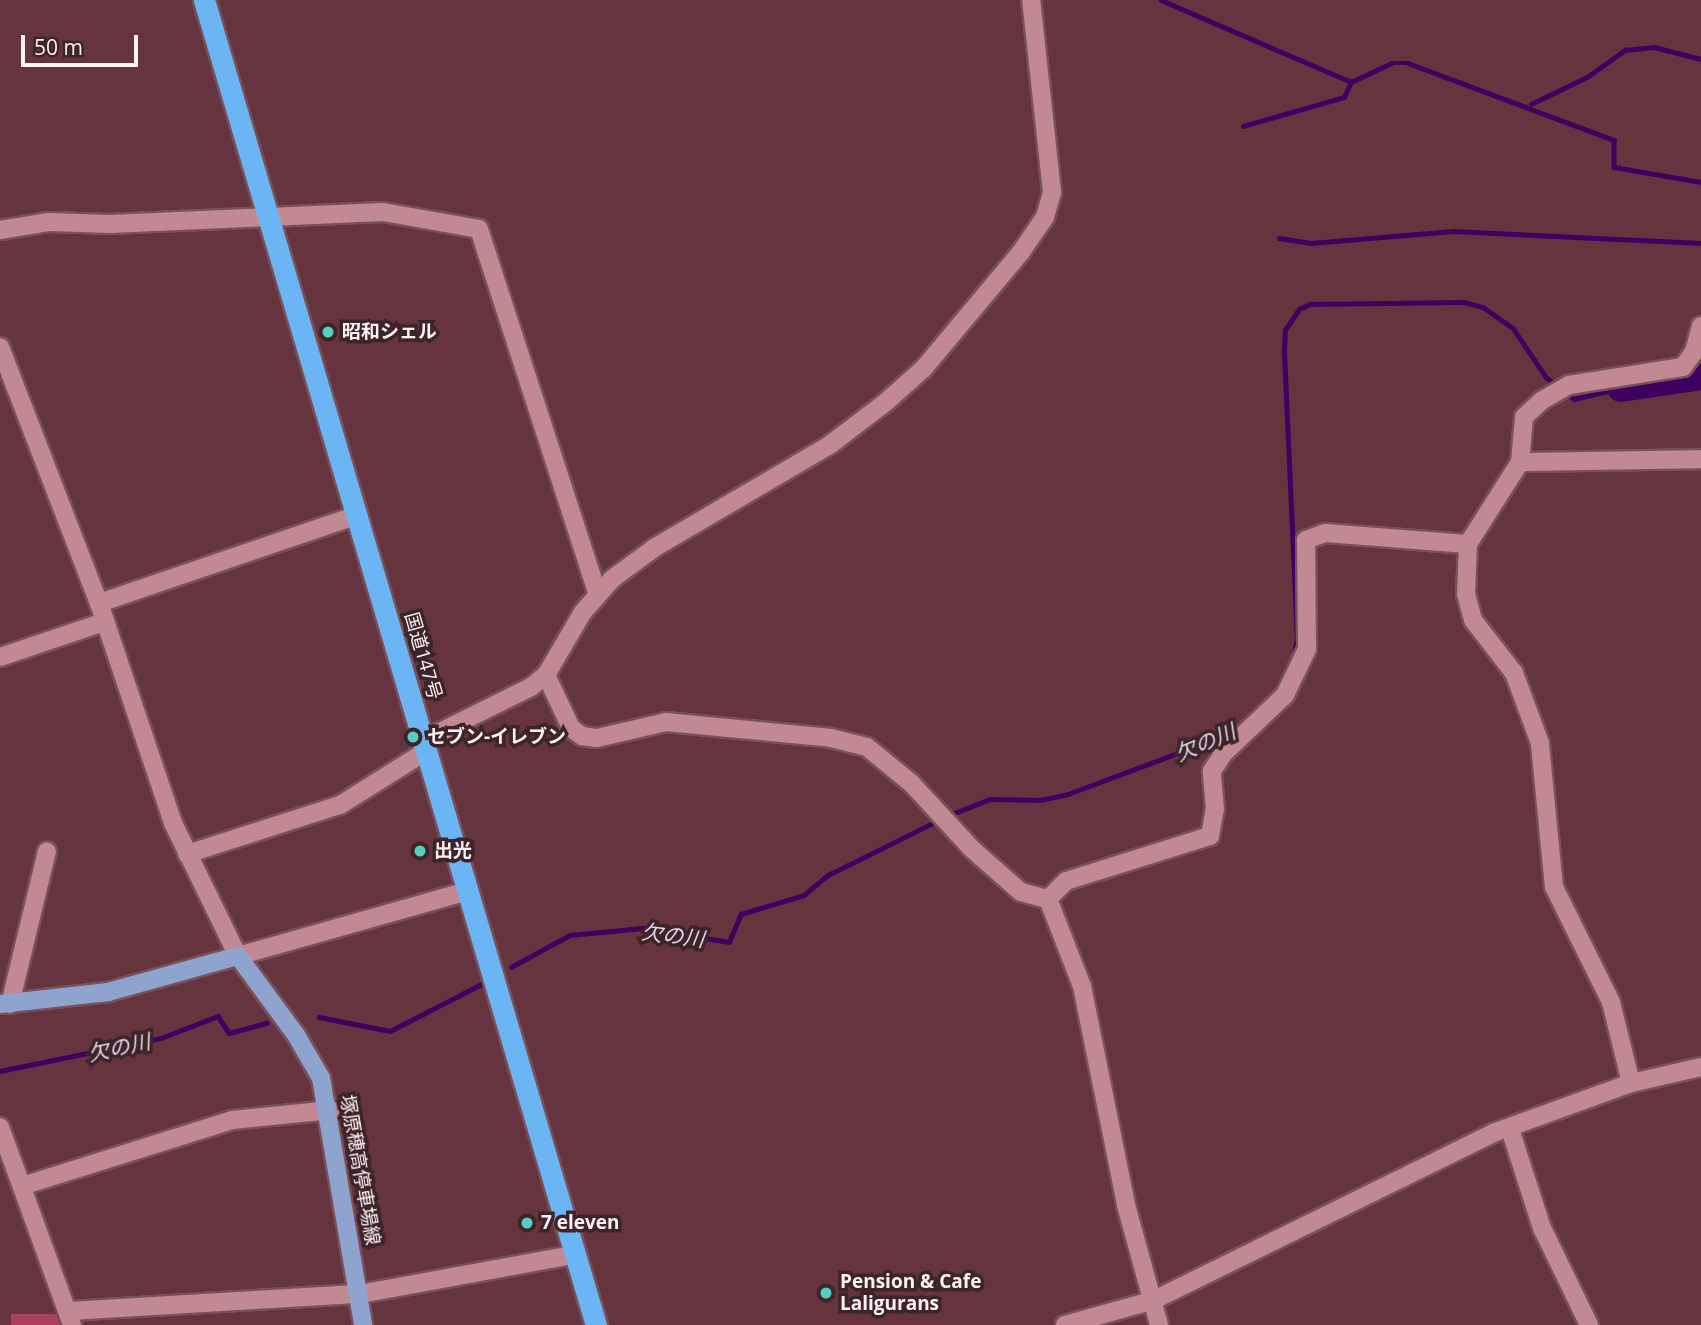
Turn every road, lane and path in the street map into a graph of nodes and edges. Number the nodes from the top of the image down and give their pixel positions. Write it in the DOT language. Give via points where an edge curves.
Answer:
graph roads {
  1 [pos="204,0"];
  2 [pos="1031,0"];
  3 [pos="268,216"];
  4 [pos="0,230"];
  5 [pos="1701,326"];
  6 [pos="1,354"];
  7 [pos="1701,459"];
  8 [pos="1520,462"];
  9 [pos="357,515"];
  10 [pos="1468,544"];
  11 [pos="597,593"];
  12 [pos="99,603"];
  13 [pos="104,622"];
  14 [pos="0,657"];
  15 [pos="546,675"];
  16 [pos="425,745"];
  17 [pos="47,851"];
  18 [pos="187,854"];
  19 [pos="467,891"];
  20 [pos="1048,899"];
  21 [pos="238,956"];
  22 [pos="5,1004"];
  23 [pos="1701,1067"];
  24 [pos="1631,1083"];
  25 [pos="330,1110"];
  26 [pos="0,1127"];
  27 [pos="1510,1129"];
  28 [pos="22,1186"];
  29 [pos="572,1255"];
  30 [pos="360,1294"];
  31 [pos="1154,1300"];
  32 [pos="71,1318"];
  33 [pos="363,1325"];
  34 [pos="596,1325"];
  35 [pos="1065,1325"];
  36 [pos="1159,1325"];
  37 [pos="1589,1325"];
  1 -- 3 [label="highway, 国道147号"];
  2 -- 11 [label="street" via="1052,192 1045,217 1021,252 924,368 860,422 653,548"];
  3 -- 4 [label="street" via="110,224 49,222"];
  3 -- 9 [label="highway, 国道147号"];
  3 -- 11 [label="street" via="391,212 479,229"];
  5 -- 8 [label="street" via="1694,352 1683,367 1562,389 1524,417"];
  6 -- 12 [label="street"];
  7 -- 8 [label="street"];
  8 -- 10 [label="street"];
  9 -- 12 [label="street"];
  9 -- 16 [label="highway, 国道147号"];
  10 -- 20 [label="street" via="1325,533 1306,540 1307,649 1285,695 1223,754 1212,771 1215,809 1210,836 1066,881"];
  10 -- 24 [label="street" via="1466,594 1473,620 1514,673 1540,743 1554,887 1611,1002"];
  11 -- 15 [label="street"];
  12 -- 13 [label="street"];
  13 -- 14 [label="street"];
  13 -- 18 [label="street"];
  15 -- 16 [label="street"];
  15 -- 20 [label="street" via="571,728 582,736 597,738 666,722 831,738 880,755 1021,892"];
  16 -- 18 [label="street" via="340,805"];
  16 -- 19 [label="highway, 国道147号"];
  17 -- 22 [label="street"];
  18 -- 21 [label="street"];
  19 -- 21 [label="street"];
  19 -- 29 [label="highway, 国道147号"];
  20 -- 31 [label="street" via="1082,986 1126,1205 1144,1281"];
  21 -- 22 [label="main road" via="108,992"];
  21 -- 25 [label="main road, 塚原穂高停車場線" via="312,1060"];
  23 -- 24 [label="street"];
  24 -- 27 [label="street"];
  25 -- 28 [label="street" via="232,1120"];
  25 -- 30 [label="main road, 塚原穂高停車場線"];
  26 -- 28 [label="street"];
  27 -- 31 [label="street" via="1450,1151 1341,1211"];
  27 -- 37 [label="street" via="1542,1228"];
  28 -- 32 [label="street"];
  29 -- 30 [label="street"];
  29 -- 34 [label="highway, 国道147号"];
  30 -- 32 [label="street"];
  30 -- 33 [label="main road, 塚原穂高停車場線"];
  31 -- 35 [label="street"];
  31 -- 36 [label="street"];
}
